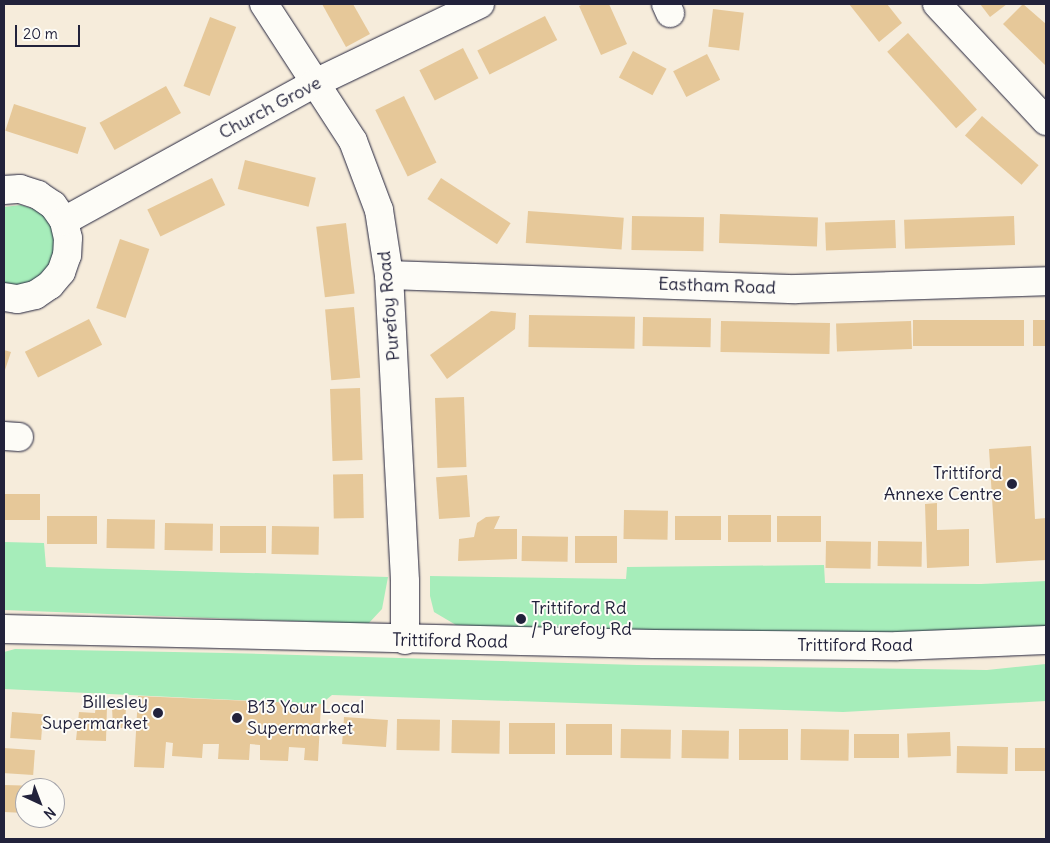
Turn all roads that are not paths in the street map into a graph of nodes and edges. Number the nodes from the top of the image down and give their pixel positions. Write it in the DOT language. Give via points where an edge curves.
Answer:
graph roads {
  1 [pos="264,4"];
  2 [pos="480,4"];
  3 [pos="937,4"];
  4 [pos="315,83"];
  5 [pos="1046,122"];
  6 [pos="4,190"];
  7 [pos="64,220"];
  8 [pos="389,275"];
  9 [pos="1046,281"];
  10 [pos="4,297"];
  11 [pos="4,629"];
  12 [pos="405,640"];
  13 [pos="1046,640"];
  1 -- 4 [label="street, Purefoy Road"];
  2 -- 4 [label="street, Church Grove"];
  3 -- 5 [label="street"];
  4 -- 7 [label="street, Church Grove"];
  4 -- 8 [label="street, Purefoy Road" via="353,140 379,210"];
  6 -- 7 [label="street" via="20,189 38,195"];
  7 -- 10 [label="street" via="68,238 61,272 35,295 17,299"];
  8 -- 9 [label="street, Eastham Road" via="796,289"];
  8 -- 12 [label="street, Purefoy Road" via="405,582"];
  11 -- 12 [label="street, Trittiford Road"];
  12 -- 13 [label="street, Trittiford Road" via="898,646"];
}
